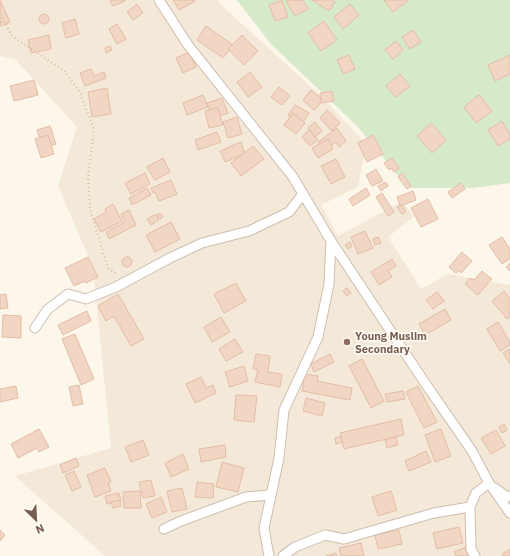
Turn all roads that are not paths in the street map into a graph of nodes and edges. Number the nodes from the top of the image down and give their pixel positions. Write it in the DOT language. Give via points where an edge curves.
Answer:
graph roads {
  1 [pos="159,0"];
  2 [pos="303,194"];
  3 [pos="331,240"];
  4 [pos="35,328"];
  5 [pos="489,483"];
  6 [pos="271,495"];
  7 [pos="510,496"];
  8 [pos="470,507"];
  9 [pos="510,513"];
  10 [pos="164,529"];
  11 [pos="269,556"];
  12 [pos="283,556"];
  13 [pos="475,556"];
  1 -- 2 [label="street" via="188,45 293,177"];
  2 -- 3 [label="street"];
  2 -- 4 [label="street" via="289,212 249,231 202,243 116,287 86,299 68,294 47,310"];
  3 -- 5 [label="street" via="472,452"];
  3 -- 6 [label="street" via="329,284 318,337 284,410 279,458"];
  5 -- 7 [label="street" via="507,497"];
  5 -- 8 [label="street" via="476,493"];
  5 -- 9 [label="street"];
  6 -- 10 [label="street" via="246,497"];
  6 -- 11 [label="street" via="264,528"];
  8 -- 12 [label="street" via="434,513 344,540 325,535 295,547"];
  8 -- 13 [label="street" via="471,549"];
}
